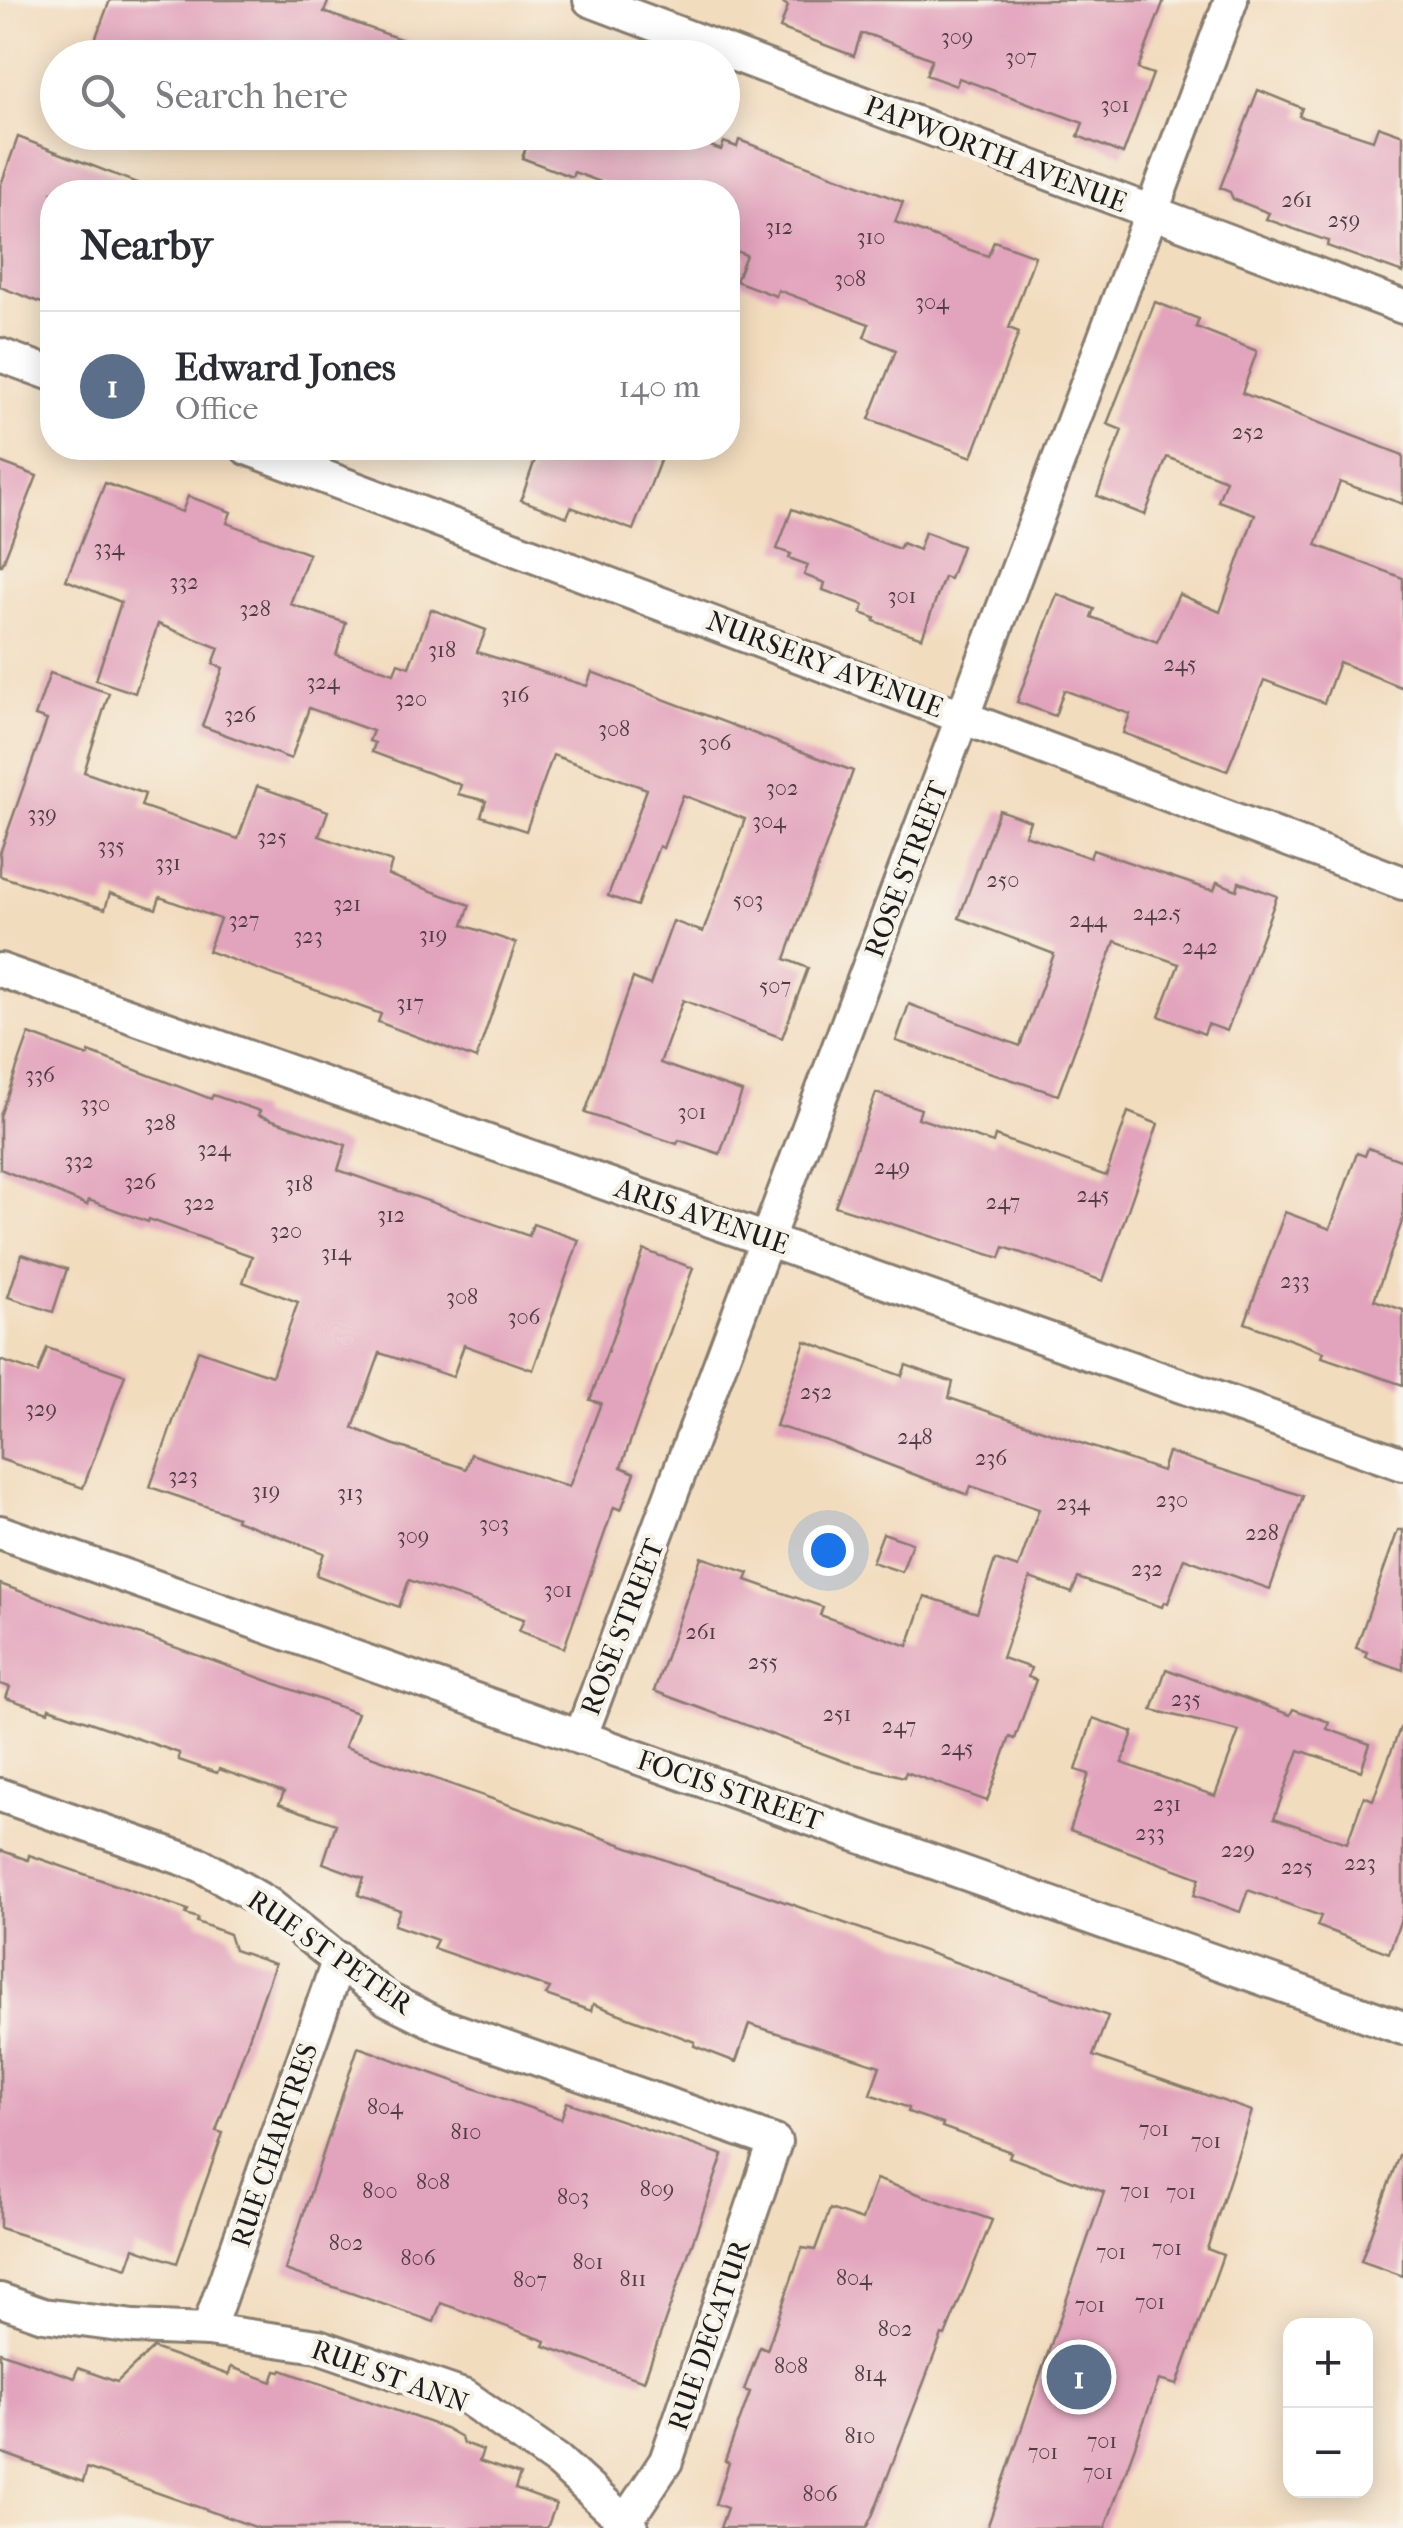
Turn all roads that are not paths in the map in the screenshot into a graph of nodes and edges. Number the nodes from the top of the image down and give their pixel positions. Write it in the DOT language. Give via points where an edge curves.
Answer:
graph roads {
  1 [pos="590,0"];
  2 [pos="1231,0"];
  3 [pos="695,40"];
  4 [pos="740,57"];
  5 [pos="1151,213"];
  6 [pos="1403,307"];
  7 [pos="0,355"];
  8 [pos="40,370"];
  9 [pos="279,460"];
  10 [pos="963,716"];
  11 [pos="1403,883"];
  12 [pos="0,970"];
  13 [pos="767,1239"];
  14 [pos="1403,1464"];
  15 [pos="0,1532"];
  16 [pos="580,1738"];
  17 [pos="0,1794"];
  18 [pos="339,1959"];
  19 [pos="1403,2028"];
  20 [pos="776,2142"];
  21 [pos="0,2300"];
  22 [pos="208,2330"];
  23 [pos="629,2524"];
  1 -- 3 [label="street, PAPWORTH AVENUE"];
  2 -- 5 [label="street, ROSE STREET"];
  4 -- 5 [label="street, PAPWORTH AVENUE"];
  5 -- 6 [label="street, PAPWORTH AVENUE"];
  5 -- 10 [label="street, ROSE STREET"];
  7 -- 8 [label="street"];
  9 -- 10 [label="street, NURSERY AVENUE"];
  10 -- 11 [label="street, NURSERY AVENUE"];
  10 -- 13 [label="street, ROSE STREET"];
  12 -- 13 [label="street, ARIS AVENUE"];
  13 -- 14 [label="street, ARIS AVENUE"];
  13 -- 16 [label="street, ROSE STREET"];
  15 -- 16 [label="street, FOCIS STREET"];
  16 -- 19 [label="street, FOCIS STREET"];
  17 -- 18 [label="street, RUE ST PETER" via="200,1865 268,1904"];
  18 -- 20 [label="street, RUE ST PETER" via="387,1999 440,2025"];
  18 -- 22 [label="street, RUE CHARTRES"];
  20 -- 23 [label="street, RUE DECATUR" via="666,2462"];
  21 -- 22 [label="street, RUE ST ANN" via="43,2315"];
  22 -- 23 [label="street, RUE ST ANN" via="318,2346 466,2397 558,2461"];
}
